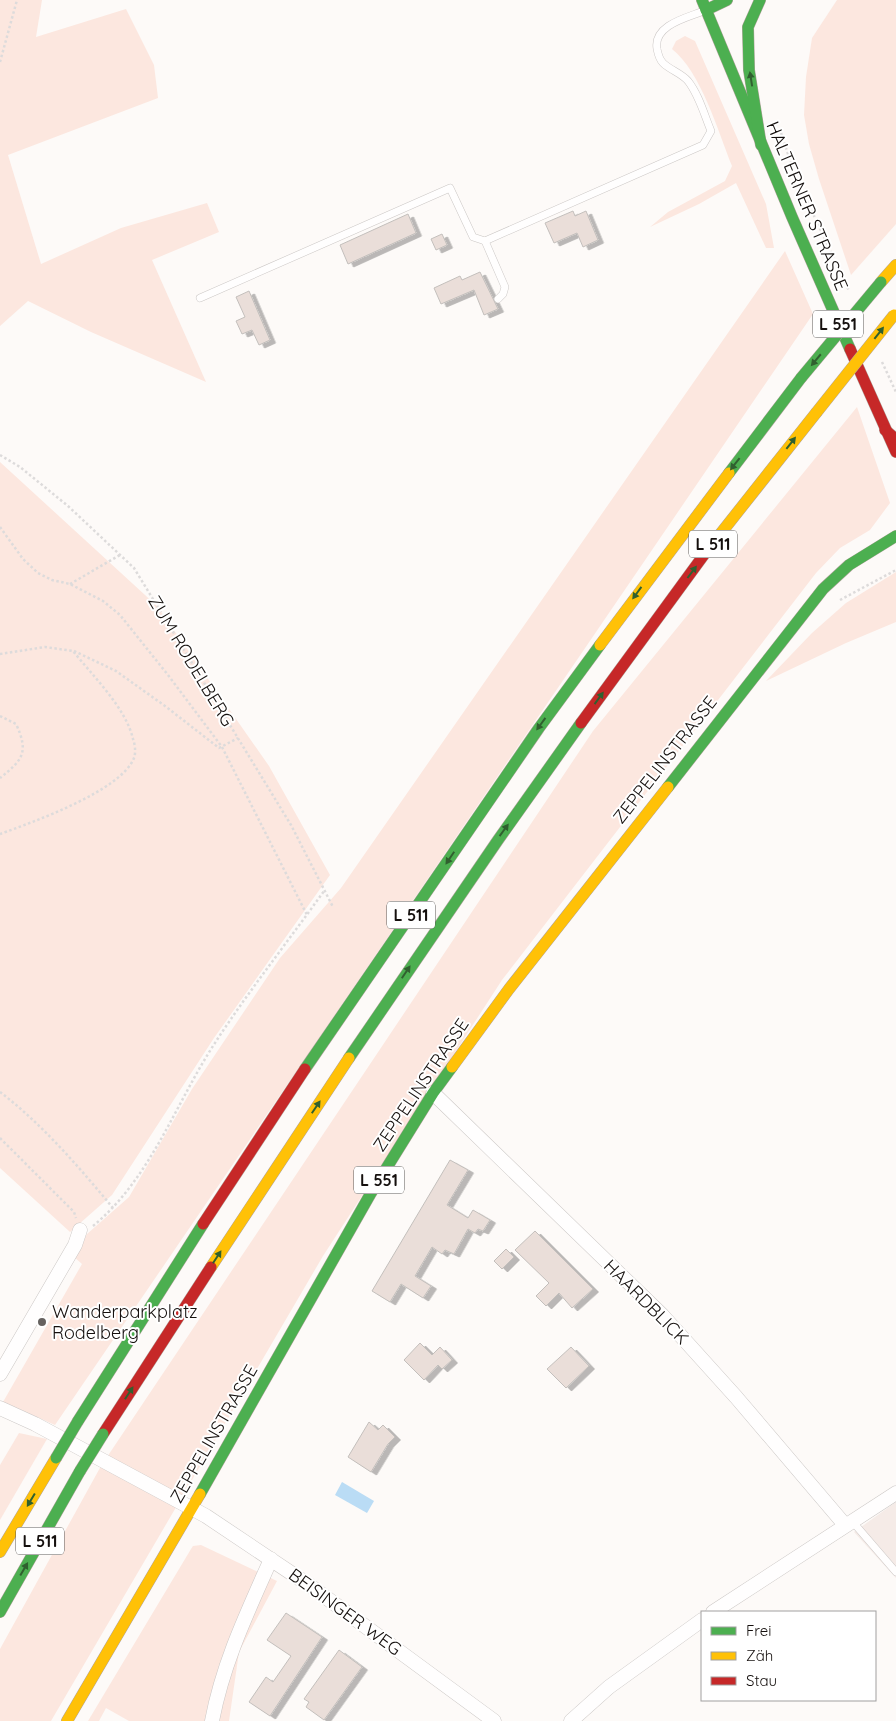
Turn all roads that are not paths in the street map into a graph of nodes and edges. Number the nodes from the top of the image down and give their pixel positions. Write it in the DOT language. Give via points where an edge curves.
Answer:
graph roads {
  1 [pos="727,0"];
  2 [pos="760,0"];
  3 [pos="704,5"];
  4 [pos="761,145"];
  5 [pos="485,240"];
  6 [pos="896,265"];
  7 [pos="200,298"];
  8 [pos="498,298"];
  9 [pos="895,313"];
  10 [pos="896,329"];
  11 [pos="818,416"];
  12 [pos="885,430"];
  13 [pos="896,439"];
  14 [pos="896,452"];
  15 [pos="896,536"];
  16 [pos="433,1093"];
  17 [pos="80,1230"];
  18 [pos="0,1374"];
  19 [pos="0,1408"];
  20 [pos="896,1493"];
  21 [pos="192,1508"];
  22 [pos="848,1523"];
  23 [pos="0,1552"];
  24 [pos="271,1559"];
  25 [pos="896,1572"];
  26 [pos="715,1611"];
  27 [pos="0,1612"];
  28 [pos="701,1621"];
  29 [pos="67,1721"];
  30 [pos="212,1721"];
  31 [pos="494,1721"];
  32 [pos="571,1721"];
  1 -- 3 [label="main road"];
  4 -- 2 [label="main road, one-way" via="749,70 748,27"];
  3 -- 4 [label="main road, HALTERNER STRASSE / L 551"];
  3 -- 5 [label="lane" via="669,25 656,45 663,62 687,81 697,96 711,130 703,146"];
  4 -- 12 [label="main road, HALTERNER STRASSE / L 551"];
  5 -- 7 [label="lane" via="473,237 450,188"];
  5 -- 8 [label="lane" via="504,286 503,294"];
  6 -- 23 [label="main road, L 511, one-way, bridge" via="801,378 539,728 256,1140 78,1421"];
  11 -- 9 [label="main road, L 511, one-way, bridge"];
  10 -- 11 [label="main road"];
  27 -- 11 [label="main road, L 511, one-way, bridge" via="102,1434 455,898 687,579 807,423"];
  12 -- 13 [label="main road"];
  12 -- 14 [label="main road, HALTERNER STRASSE / L 551"];
  15 -- 16 [label="main road, ZEPPELINSTRASSE / L 551" via="850,565 823,589 509,989"];
  16 -- 21 [label="main road, ZEPPELINSTRASSE / L 551" via="371,1193"];
  16 -- 22 [label="street, HAARDBLICK" via="662,1315"];
  17 -- 18 [label="street" via="75,1245"];
  19 -- 21 [label="street, BEISINGER WEG"];
  20 -- 22 [label="street"];
  21 -- 24 [label="street, BEISINGER WEG"];
  21 -- 29 [label="main road, ZEPPELINSTRASSE / L 551"];
  22 -- 25 [label="lane"];
  22 -- 26 [label="street"];
  24 -- 30 [label="street" via="230,1652"];
  24 -- 31 [label="street, BEISINGER WEG"];
  28 -- 32 [label="street" via="610,1687"];
}
